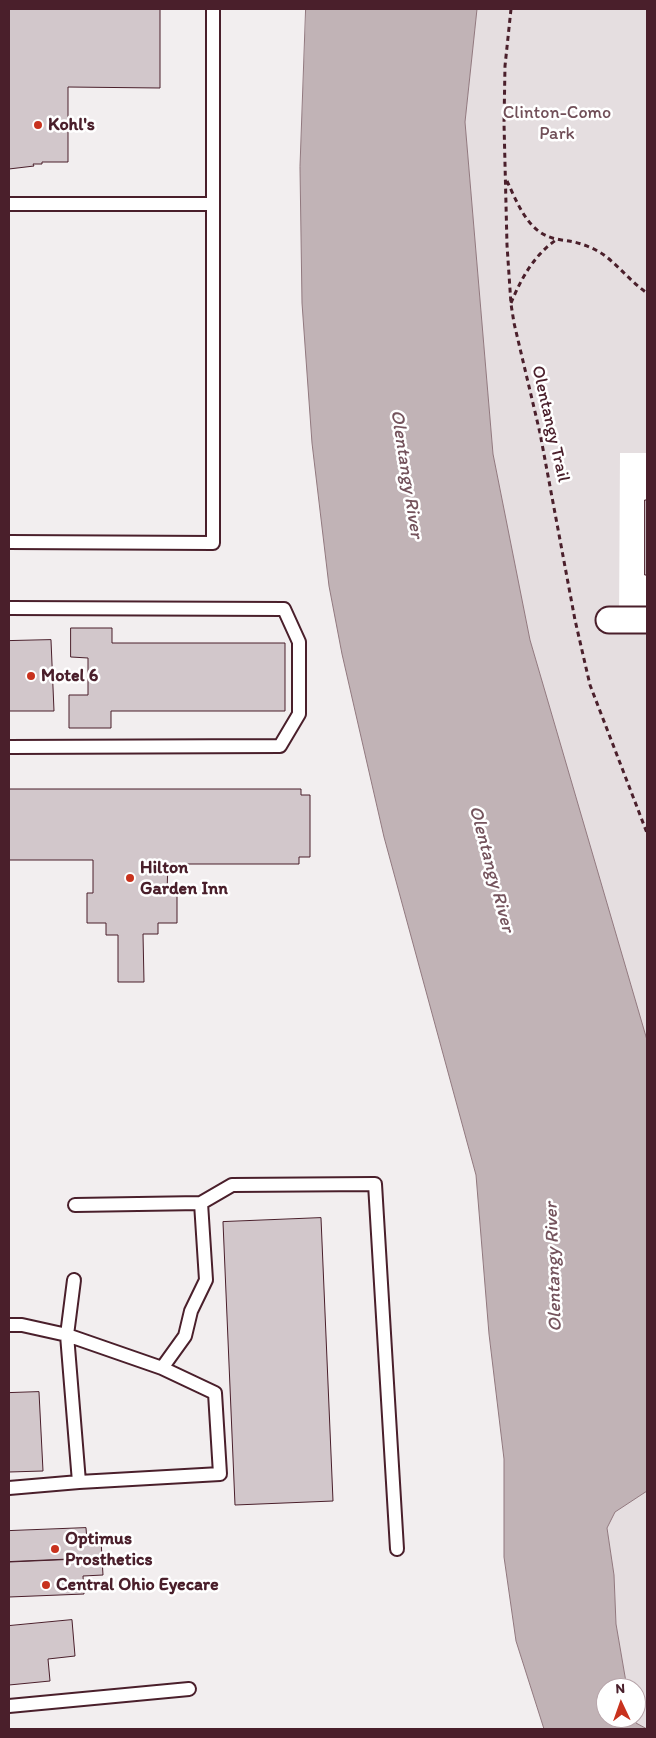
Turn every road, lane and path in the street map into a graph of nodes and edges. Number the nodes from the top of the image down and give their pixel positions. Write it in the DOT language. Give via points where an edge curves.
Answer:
graph roads {
  1 [pos="213,9"];
  2 [pos="511,9"];
  3 [pos="506,179"];
  4 [pos="9,204"];
  5 [pos="213,204"];
  6 [pos="556,239"];
  7 [pos="647,293"];
  8 [pos="511,304"];
  9 [pos="9,542"];
  10 [pos="9,608"];
  11 [pos="608,620"];
  12 [pos="647,620"];
  13 [pos="9,748"];
  14 [pos="647,832"];
  15 [pos="201,1203"];
  16 [pos="75,1205"];
  17 [pos="74,1280"];
  18 [pos="9,1326"];
  19 [pos="67,1335"];
  20 [pos="162,1368"];
  21 [pos="79,1482"];
  22 [pos="9,1488"];
  23 [pos="397,1549"];
  24 [pos="189,1689"];
  25 [pos="9,1706"];
  1 -- 5 [label="lane"];
  2 -- 3 [label="path, Olentangy Trail" via="505,66"];
  3 -- 6 [label="path" via="530,222 542,234"];
  3 -- 8 [label="path, Olentangy Trail"];
  4 -- 5 [label="lane"];
  5 -- 9 [label="lane" via="213,543"];
  6 -- 7 [label="path" via="578,243 599,252"];
  6 -- 8 [label="path" via="527,270"];
  8 -- 14 [label="path, Olentangy Trail" via="590,685"];
  10 -- 13 [label="lane" via="284,609 299,642 300,714 280,746"];
  11 -- 12 [label="street"];
  15 -- 16 [label="lane"];
  15 -- 20 [label="lane" via="206,1280 191,1311 185,1336"];
  15 -- 23 [label="lane" via="232,1185 375,1184"];
  17 -- 19 [label="lane"];
  18 -- 19 [label="lane" via="22,1325"];
  19 -- 20 [label="lane"];
  19 -- 21 [label="lane"];
  20 -- 21 [label="lane" via="216,1393 220,1474"];
  21 -- 22 [label="lane"];
  24 -- 25 [label="lane"];
}
